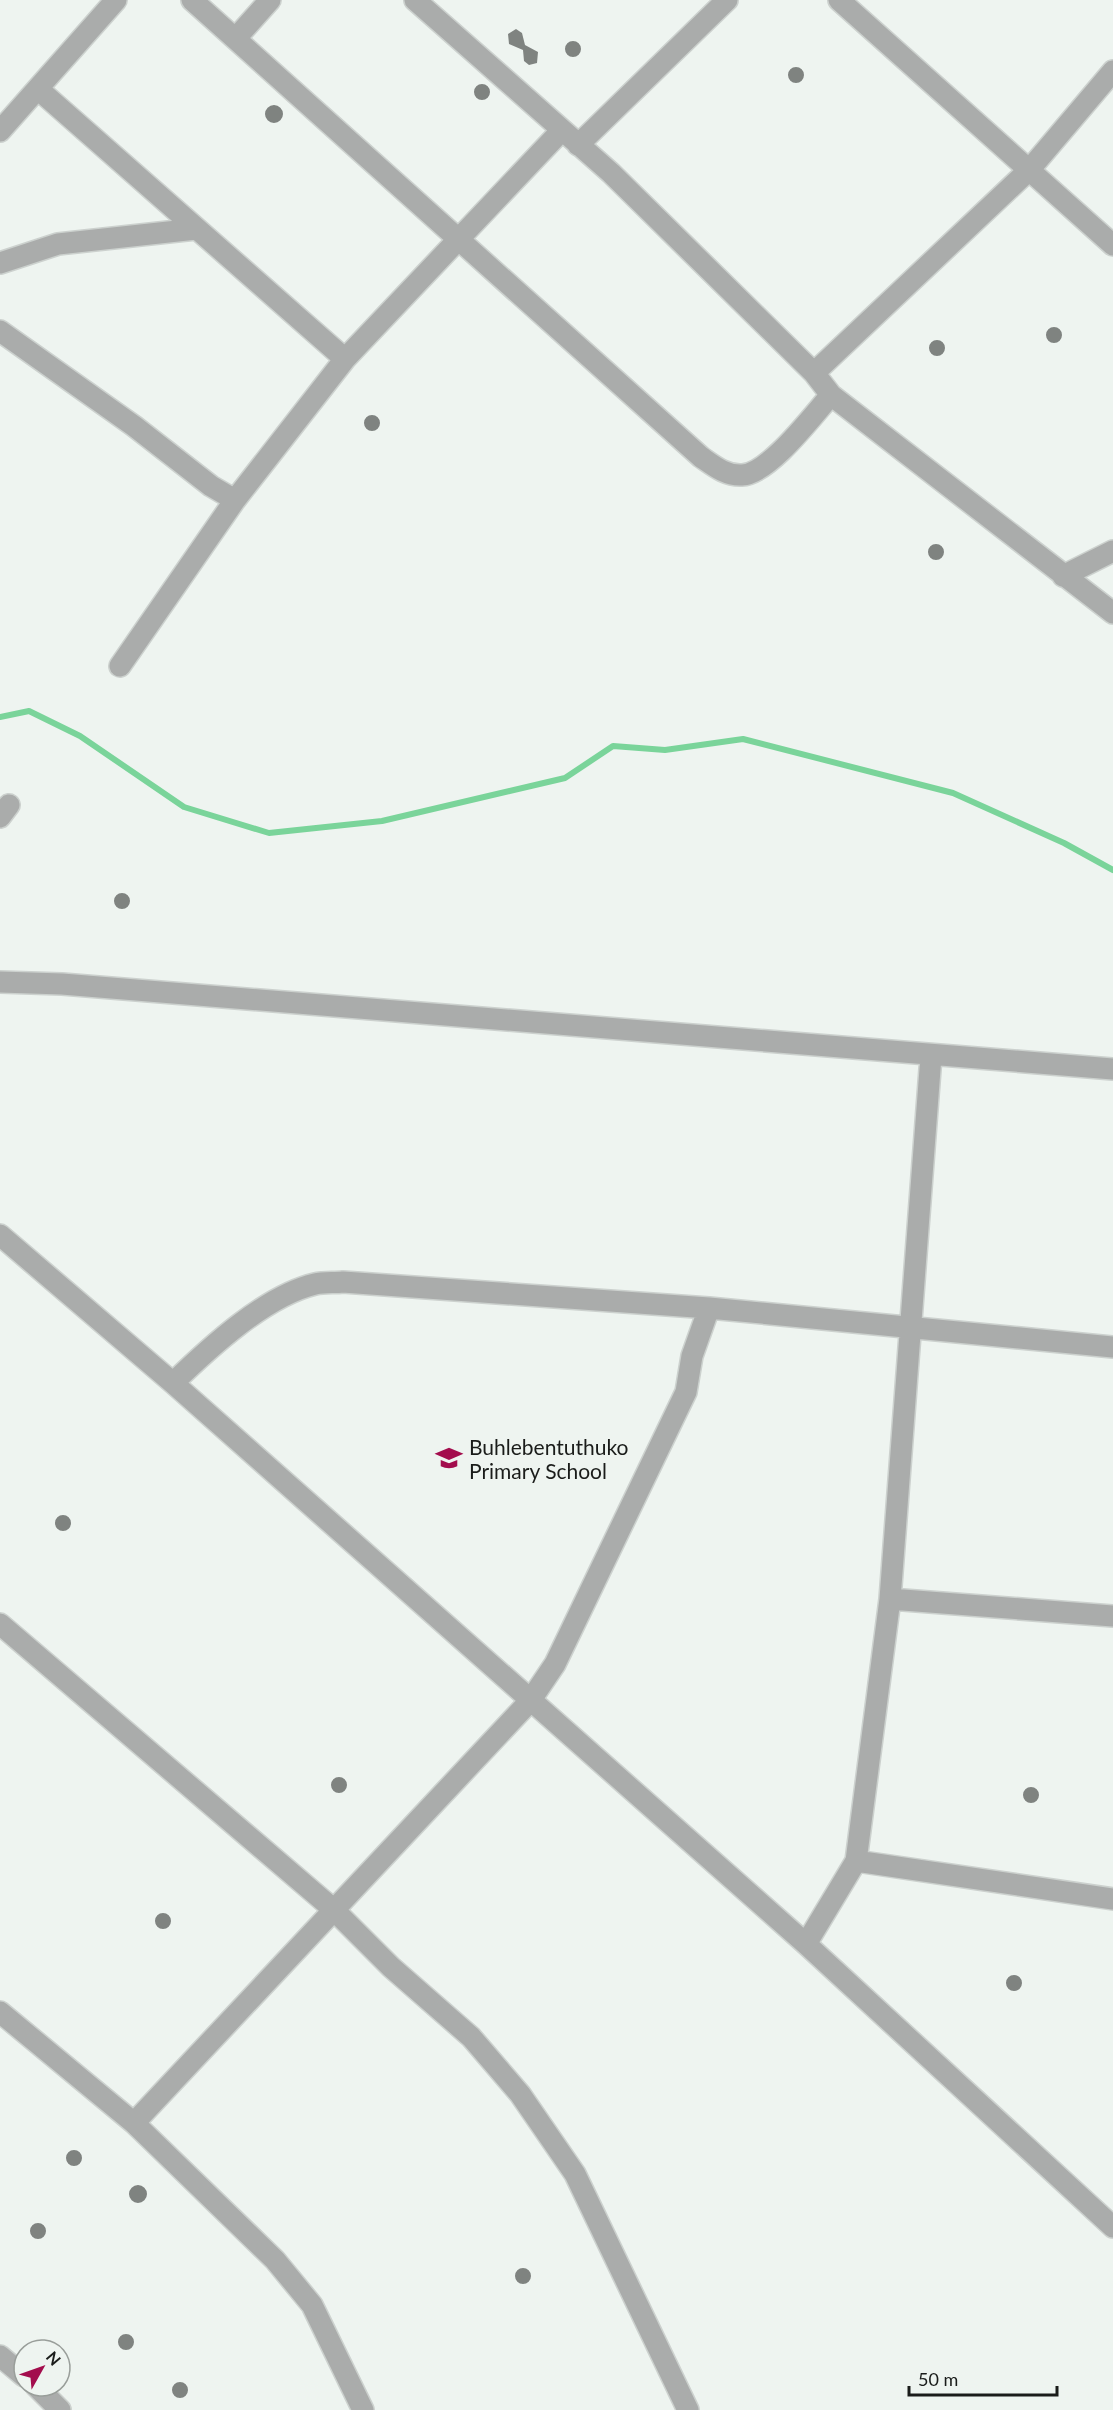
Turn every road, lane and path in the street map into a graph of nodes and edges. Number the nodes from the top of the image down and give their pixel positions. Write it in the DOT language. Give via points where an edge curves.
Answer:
graph roads {
  1 [pos="116,0"];
  2 [pos="192,0"];
  3 [pos="270,0"];
  4 [pos="415,0"];
  5 [pos="727,0"];
  6 [pos="839,0"];
  7 [pos="236,38"];
  8 [pos="1113,70"];
  9 [pos="39,89"];
  10 [pos="0,130"];
  11 [pos="562,130"];
  12 [pos="578,145"];
  13 [pos="1030,169"];
  14 [pos="196,229"];
  15 [pos="457,239"];
  16 [pos="1113,245"];
  17 [pos="0,263"];
  18 [pos="0,331"];
  19 [pos="345,359"];
  20 [pos="814,373"];
  21 [pos="831,395"];
  22 [pos="235,500"];
  23 [pos="1113,550"];
  24 [pos="1063,576"];
  25 [pos="1113,613"];
  26 [pos="120,666"];
  27 [pos="0,982"];
  28 [pos="931,1056"];
  29 [pos="1113,1069"];
  30 [pos="0,1235"];
  31 [pos="710,1308"];
  32 [pos="913,1327"];
  33 [pos="1113,1347"];
  34 [pos="173,1383"];
  35 [pos="890,1599"];
  36 [pos="1113,1616"];
  37 [pos="0,1624"];
  38 [pos="530,1701"];
  39 [pos="856,1861"];
  40 [pos="1113,1899"];
  41 [pos="333,1909"];
  42 [pos="806,1944"];
  43 [pos="0,2012"];
  44 [pos="134,2123"];
  45 [pos="1113,2227"];
  46 [pos="0,2356"];
  47 [pos="12,2366"];
  48 [pos="48,2398"];
  49 [pos="60,2410"];
  50 [pos="363,2410"];
  51 [pos="688,2410"];
  1 -- 9 [label="street"];
  2 -- 7 [label="street"];
  3 -- 7 [label="street"];
  4 -- 11 [label="street"];
  5 -- 12 [label="street"];
  6 -- 13 [label="street"];
  7 -- 15 [label="street"];
  8 -- 13 [label="street"];
  9 -- 10 [label="street"];
  9 -- 14 [label="street"];
  11 -- 12 [label="street"];
  11 -- 15 [label="street"];
  12 -- 20 [label="street"];
  13 -- 16 [label="street"];
  13 -- 20 [label="street"];
  14 -- 17 [label="street" via="58,244"];
  14 -- 19 [label="street"];
  15 -- 19 [label="street"];
  15 -- 21 [label="street" via="701,457 725,473 744,475 758,470"];
  18 -- 22 [label="street"];
  19 -- 22 [label="street"];
  20 -- 21 [label="street"];
  21 -- 24 [label="street"];
  22 -- 26 [label="street"];
  23 -- 24 [label="street"];
  24 -- 25 [label="street"];
  27 -- 28 [label="street" via="72,984"];
  28 -- 29 [label="street"];
  28 -- 32 [label="street"];
  30 -- 34 [label="street"];
  31 -- 32 [label="street"];
  31 -- 34 [label="street" via="343,1282 315,1284 262,1310"];
  31 -- 38 [label="street" via="692,1356 682,1401 555,1664"];
  32 -- 33 [label="street"];
  32 -- 35 [label="street"];
  34 -- 38 [label="street"];
  35 -- 36 [label="street"];
  35 -- 39 [label="street"];
  37 -- 41 [label="street"];
  38 -- 41 [label="street"];
  38 -- 42 [label="street"];
  39 -- 40 [label="street"];
  39 -- 42 [label="street"];
  41 -- 44 [label="street"];
  41 -- 51 [label="street" via="391,1967 471,2037 545,2127 575,2175"];
  42 -- 45 [label="street"];
  43 -- 44 [label="street"];
  44 -- 50 [label="street" via="297,2285 312,2305"];
  46 -- 47 [label="street"];
  48 -- 49 [label="street"];
}
